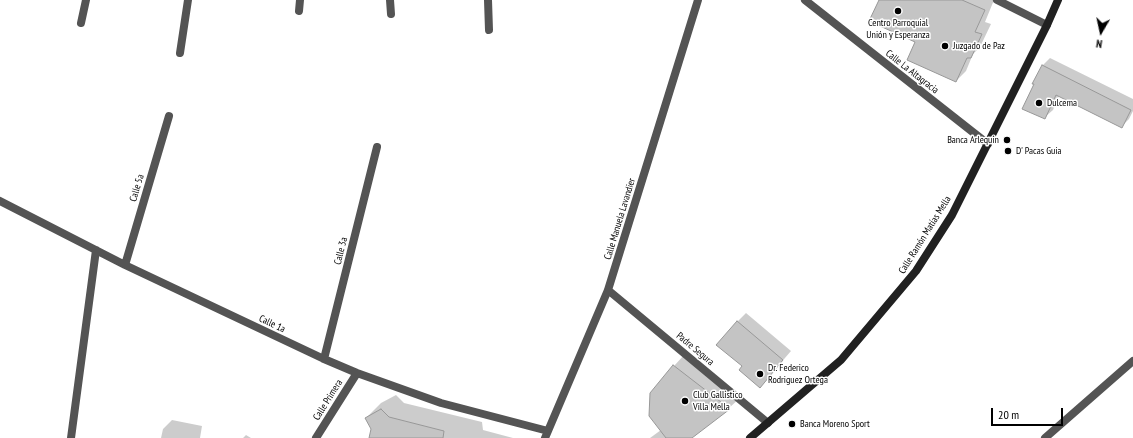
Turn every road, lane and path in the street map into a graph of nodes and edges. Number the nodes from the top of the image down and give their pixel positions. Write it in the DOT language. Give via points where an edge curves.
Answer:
graph roads {
  1 [pos="86,0"];
  2 [pos="188,0"];
  3 [pos="300,0"];
  4 [pos="390,0"];
  5 [pos="488,0"];
  6 [pos="698,0"];
  7 [pos="805,0"];
  8 [pos="997,0"];
  9 [pos="1058,0"];
  10 [pos="299,11"];
  11 [pos="391,14"];
  12 [pos="81,23"];
  13 [pos="1047,25"];
  14 [pos="489,30"];
  15 [pos="180,53"];
  16 [pos="169,116"];
  17 [pos="988,144"];
  18 [pos="377,147"];
  19 [pos="0,201"];
  20 [pos="96,250"];
  21 [pos="125,265"];
  22 [pos="608,290"];
  23 [pos="324,359"];
  24 [pos="1133,361"];
  25 [pos="357,373"];
  26 [pos="768,423"];
  27 [pos="546,434"];
  28 [pos="71,438"];
  29 [pos="316,438"];
  30 [pos="750,438"];
  31 [pos="1044,438"];
  1 -- 12 [label="street"];
  2 -- 15 [label="street"];
  3 -- 10 [label="street"];
  4 -- 11 [label="street"];
  5 -- 14 [label="street"];
  6 -- 22 [label="street, Calle Manuela Lavandier"];
  7 -- 17 [label="street, Calle La Altagracia"];
  8 -- 13 [label="street"];
  9 -- 13 [label="main road, Calle Ramón Matías Mella"];
  13 -- 17 [label="main road, Calle Ramón Matías Mella"];
  16 -- 21 [label="street, Calle 5a"];
  17 -- 26 [label="main road, Calle Ramón Matías Mella" via="952,215 916,271 841,360"];
  18 -- 23 [label="street, Calle 3a"];
  19 -- 20 [label="street, Calle 1a"];
  20 -- 21 [label="street, Calle 1a"];
  20 -- 28 [label="street"];
  21 -- 23 [label="street, Calle 1a"];
  22 -- 26 [label="street, Padre Segura"];
  22 -- 27 [label="street, Calle Manuela Lavandier"];
  23 -- 25 [label="street, Calle 1a"];
  24 -- 31 [label="street"];
  25 -- 27 [label="street, Calle 1a" via="441,403"];
  25 -- 29 [label="street, Calle Primera"];
  26 -- 30 [label="main road, Calle Ramón Matías Mella"];
}
